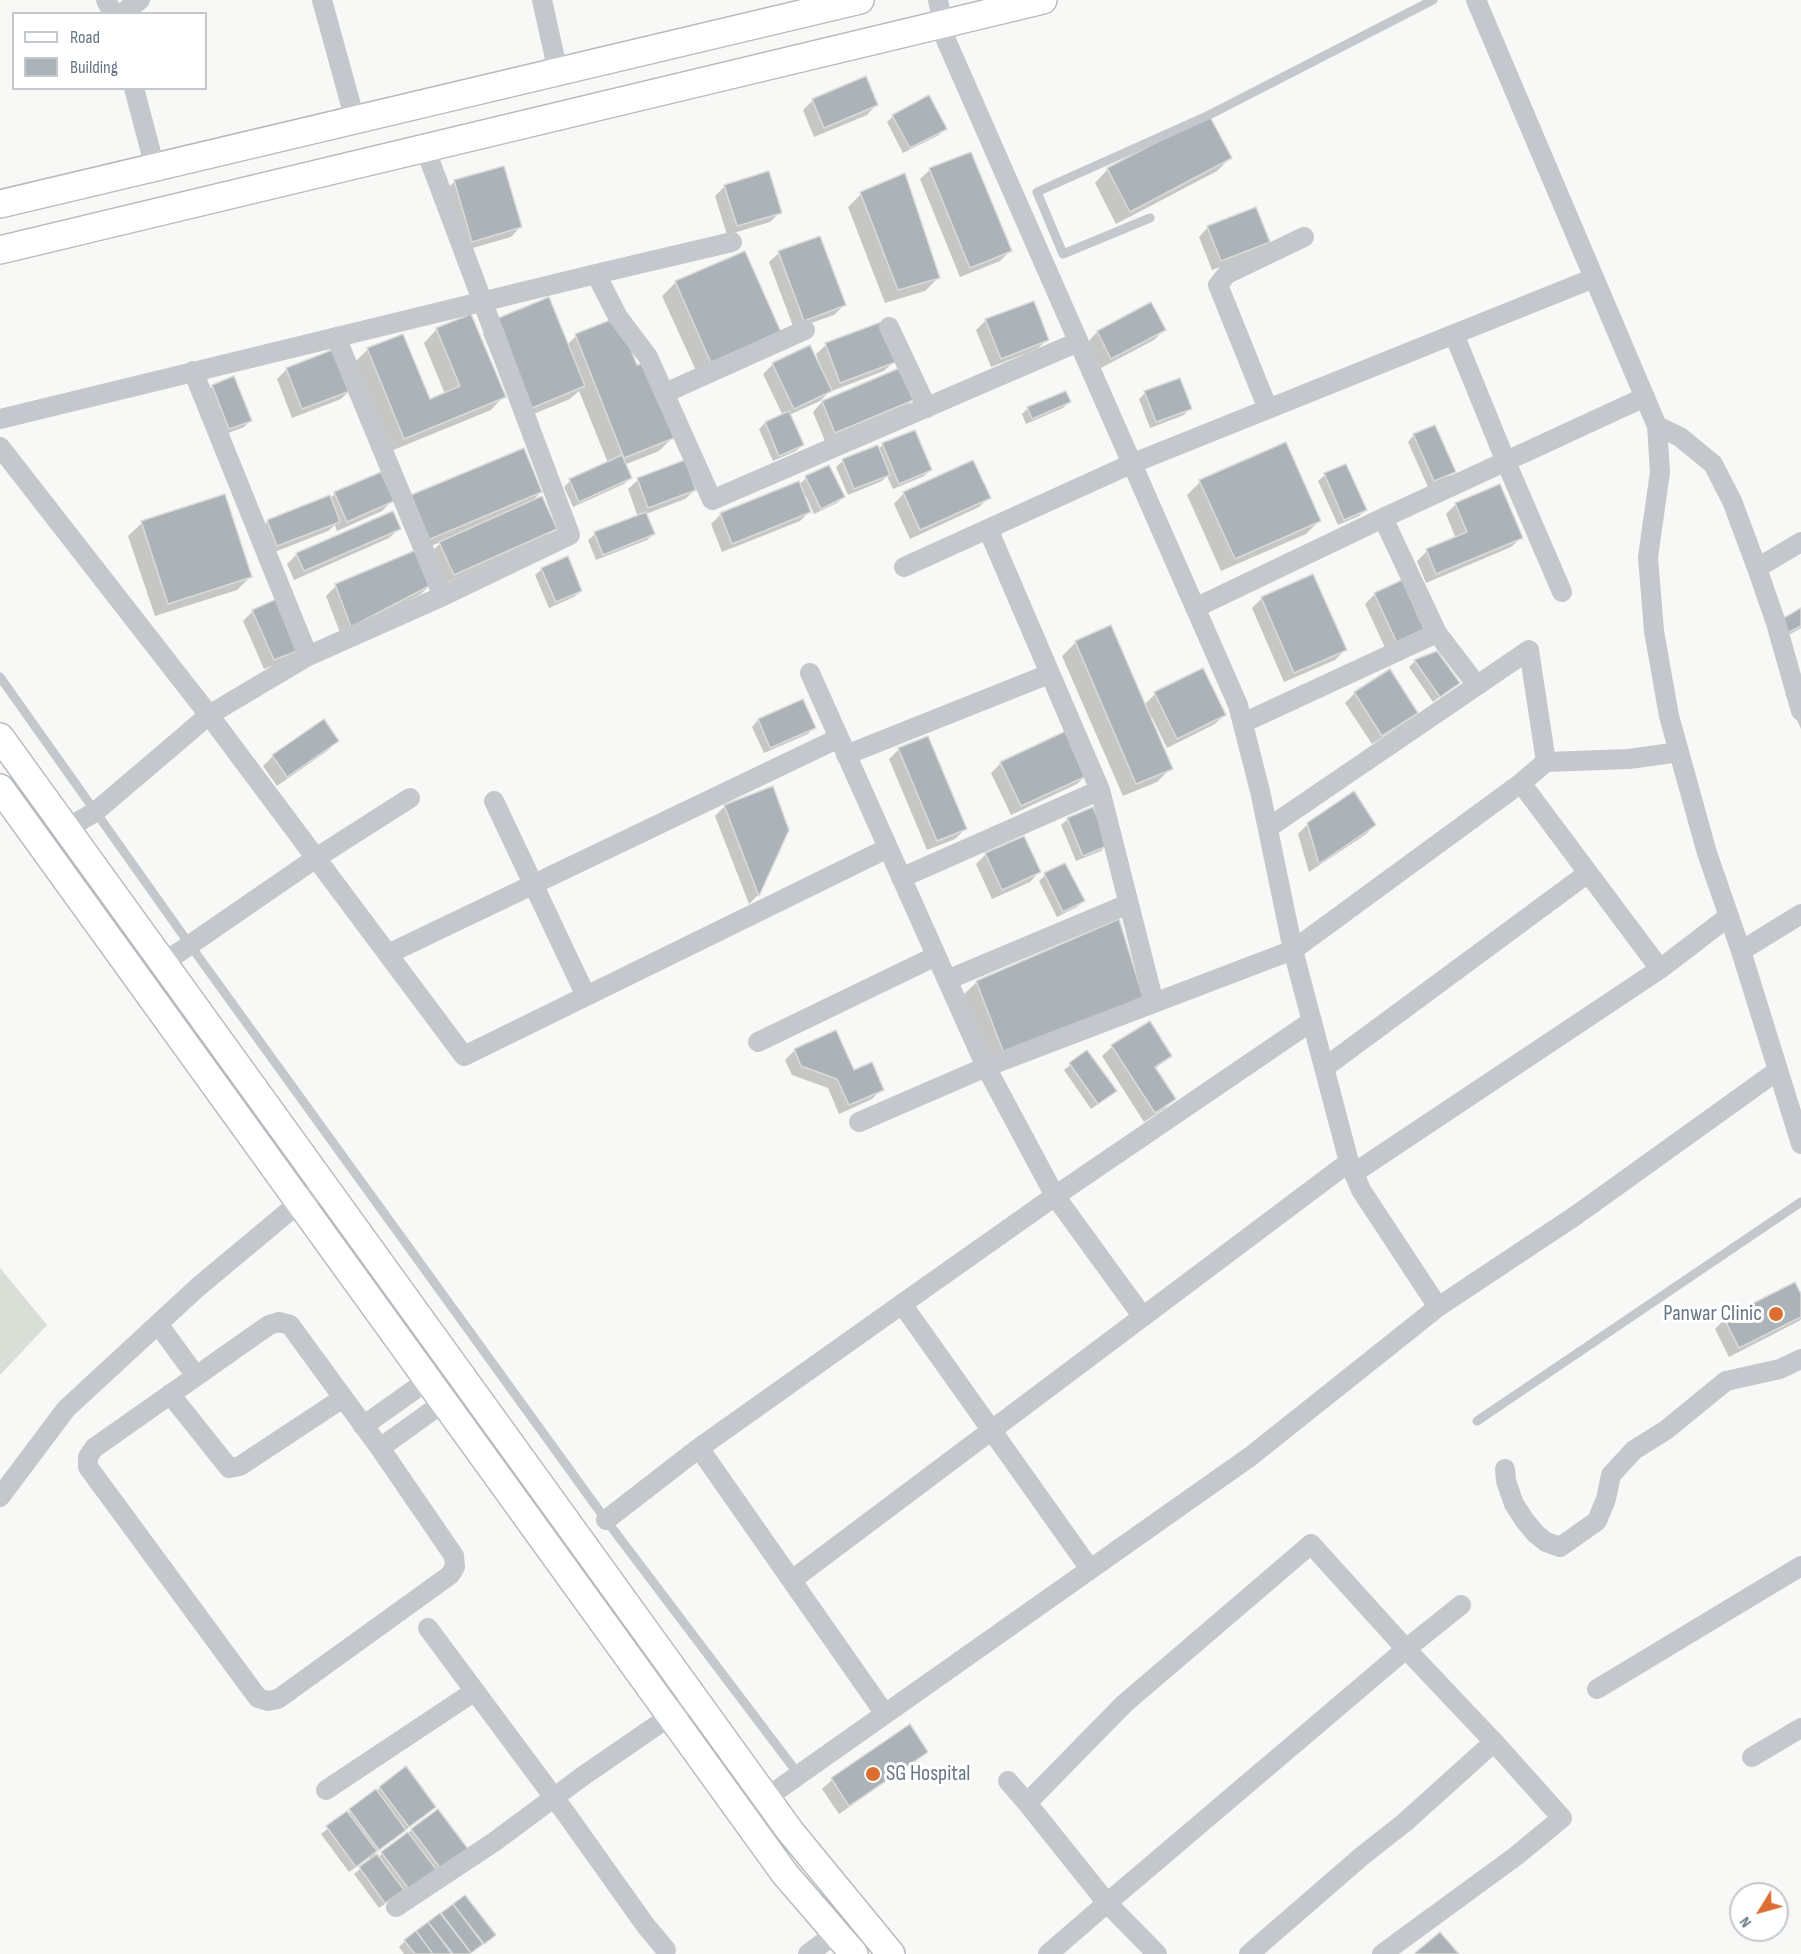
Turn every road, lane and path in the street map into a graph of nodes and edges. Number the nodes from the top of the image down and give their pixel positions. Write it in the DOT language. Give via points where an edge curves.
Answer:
graph roads {
  1 [pos="140,0"];
  2 [pos="322,0"];
  3 [pos="542,0"];
  4 [pos="860,0"];
  5 [pos="1042,0"];
  6 [pos="1433,0"];
  7 [pos="1476,0"];
  8 [pos="125,12"];
  9 [pos="940,12"];
  10 [pos="558,72"];
  11 [pos="135,90"];
  12 [pos="365,118"];
  13 [pos="425,148"];
  14 [pos="384,158"];
  15 [pos="155,168"];
  16 [pos="0,204"];
  17 [pos="1150,218"];
  18 [pos="1304,237"];
  19 [pos="732,242"];
  20 [pos="0,250"];
  21 [pos="1063,254"];
  22 [pos="1044,263"];
  23 [pos="596,274"];
  24 [pos="1594,278"];
  25 [pos="482,302"];
  26 [pos="889,327"];
  27 [pos="805,330"];
  28 [pos="1454,334"];
  29 [pos="336,337"];
  30 [pos="1078,342"];
  31 [pos="194,371"];
  32 [pos="665,393"];
  33 [pos="1645,397"];
  34 [pos="927,408"];
  35 [pos="1268,409"];
  36 [pos="0,419"];
  37 [pos="1657,426"];
  38 [pos="0,447"];
  39 [pos="1506,462"];
  40 [pos="1131,464"];
  41 [pos="1383,518"];
  42 [pos="988,530"];
  43 [pos="1801,542"];
  44 [pos="904,567"];
  45 [pos="1757,568"];
  46 [pos="1562,592"];
  47 [pos="443,596"];
  48 [pos="1195,608"];
  49 [pos="1437,633"];
  50 [pos="308,656"];
  51 [pos="810,673"];
  52 [pos="1049,674"];
  53 [pos="1796,674"];
  54 [pos="0,677"];
  55 [pos="1476,684"];
  56 [pos="1801,711"];
  57 [pos="209,715"];
  58 [pos="1243,723"];
  59 [pos="0,737"];
  60 [pos="843,746"];
  61 [pos="1679,752"];
  62 [pos="1546,762"];
  63 [pos="1521,783"];
  64 [pos="0,788"];
  65 [pos="1100,790"];
  66 [pos="410,798"];
  67 [pos="494,801"];
  68 [pos="95,812"];
  69 [pos="1268,828"];
  70 [pos="66,829"];
  71 [pos="888,848"];
  72 [pos="316,858"];
  73 [pos="1588,873"];
  74 [pos="901,878"];
  75 [pos="532,885"];
  76 [pos="1128,904"];
  77 [pos="1801,914"];
  78 [pos="1728,916"];
  79 [pos="190,945"];
  80 [pos="1293,950"];
  81 [pos="1741,951"];
  82 [pos="388,954"];
  83 [pos="936,956"];
  84 [pos="162,964"];
  85 [pos="1660,969"];
  86 [pos="947,980"];
  87 [pos="586,996"];
  88 [pos="1154,1003"];
  89 [pos="1312,1021"];
  90 [pos="758,1042"];
  91 [pos="986,1067"];
  92 [pos="1324,1068"];
  93 [pos="1777,1071"];
  94 [pos="859,1122"];
  95 [pos="1801,1144"];
  96 [pos="1352,1168"];
  97 [pos="324,1189"];
  98 [pos="1055,1196"];
  99 [pos="300,1202"];
  100 [pos="1801,1203"];
  101 [pos="902,1304"];
  102 [pos="1438,1306"];
  103 [pos="1143,1317"];
  104 [pos="158,1324"];
  105 [pos="1801,1359"];
  106 [pos="196,1376"];
  107 [pos="428,1380"];
  108 [pos="170,1394"];
  109 [pos="343,1398"];
  110 [pos="444,1402"];
  111 [pos="1477,1421"];
  112 [pos="363,1426"];
  113 [pos="992,1431"];
  114 [pos="380,1448"];
  115 [pos="699,1448"];
  116 [pos="1504,1469"];
  117 [pos="0,1497"];
  118 [pos="606,1520"];
  119 [pos="1801,1566"];
  120 [pos="1090,1569"];
  121 [pos="792,1580"];
  122 [pos="1461,1605"];
  123 [pos="428,1628"];
  124 [pos="1406,1649"];
  125 [pos="1597,1689"];
  126 [pos="475,1691"];
  127 [pos="695,1700"];
  128 [pos="885,1714"];
  129 [pos="670,1716"];
  130 [pos="1801,1728"];
  131 [pos="1494,1742"];
  132 [pos="1752,1757"];
  133 [pos="799,1775"];
  134 [pos="1008,1781"];
  135 [pos="326,1790"];
  136 [pos="553,1798"];
  137 [pos="766,1798"];
  138 [pos="1028,1803"];
  139 [pos="1107,1903"];
  140 [pos="396,1907"];
  141 [pos="836,1933"];
  142 [pos="666,1950"];
  143 [pos="808,1954"];
  144 [pos="854,1954"];
  145 [pos="891,1954"];
  146 [pos="1048,1954"];
  147 [pos="1157,1954"];
  148 [pos="1249,1954"];
  149 [pos="1382,1954"];
  1 -- 8 [label="street"];
  2 -- 12 [label="street"];
  3 -- 10 [label="street"];
  4 -- 10 [label="street"];
  5 -- 9 [label="street"];
  6 -- 21 [label="lane" via="1209,115 1037,192"];
  7 -- 24 [label="street"];
  9 -- 13 [label="street"];
  9 -- 22 [label="street" via="946,40"];
  10 -- 12 [label="street"];
  11 -- 15 [label="street"];
  12 -- 14 [label="street"];
  12 -- 15 [label="street"];
  13 -- 14 [label="street"];
  13 -- 25 [label="street"];
  14 -- 20 [label="street"];
  15 -- 16 [label="street"];
  17 -- 21 [label="lane"];
  18 -- 35 [label="street" via="1227,274 1218,285"];
  19 -- 23 [label="street"];
  21 -- 22 [label="lane"];
  22 -- 30 [label="street"];
  23 -- 25 [label="street"];
  23 -- 32 [label="street" via="618,317 648,357"];
  24 -- 28 [label="street"];
  24 -- 33 [label="street"];
  25 -- 29 [label="street"];
  25 -- 47 [label="street" via="570,535"];
  26 -- 34 [label="street"];
  27 -- 32 [label="street"];
  28 -- 35 [label="street"];
  28 -- 39 [label="street"];
  29 -- 31 [label="street"];
  29 -- 47 [label="street"];
  30 -- 34 [label="street"];
  30 -- 40 [label="street"];
  31 -- 36 [label="street"];
  31 -- 50 [label="street"];
  32 -- 34 [label="street" via="712,500"];
  33 -- 37 [label="street"];
  33 -- 39 [label="street"];
  35 -- 40 [label="street"];
  37 -- 45 [label="street" via="1680,437 1713,464 1732,501"];
  37 -- 61 [label="street" via="1660,472 1648,557 1654,631"];
  38 -- 57 [label="street"];
  39 -- 41 [label="street"];
  39 -- 46 [label="street"];
  40 -- 42 [label="street"];
  40 -- 48 [label="street"];
  41 -- 48 [label="street"];
  41 -- 49 [label="street"];
  42 -- 44 [label="street"];
  42 -- 52 [label="street"];
  43 -- 45 [label="street"];
  45 -- 53 [label="street"];
  47 -- 50 [label="street"];
  48 -- 58 [label="street"];
  49 -- 55 [label="street"];
  49 -- 58 [label="street"];
  50 -- 57 [label="street"];
  51 -- 60 [label="street"];
  52 -- 60 [label="street"];
  52 -- 65 [label="street"];
  53 -- 56 [label="street"];
  54 -- 68 [label="lane"];
  55 -- 62 [label="street" via="1529,650"];
  55 -- 69 [label="street"];
  57 -- 68 [label="street"];
  57 -- 72 [label="street"];
  58 -- 69 [label="street"];
  59 -- 70 [label="street"];
  60 -- 71 [label="street"];
  60 -- 75 [label="street"];
  61 -- 62 [label="street" via="1629,759"];
  61 -- 78 [label="street"];
  62 -- 63 [label="street"];
  63 -- 73 [label="street"];
  63 -- 80 [label="street"];
  64 -- 99 [label="street"];
  65 -- 74 [label="street"];
  65 -- 76 [label="street"];
  66 -- 72 [label="street"];
  67 -- 75 [label="street"];
  68 -- 70 [label="street"];
  68 -- 79 [label="lane"];
  69 -- 80 [label="street"];
  70 -- 84 [label="street"];
  71 -- 74 [label="street"];
  71 -- 87 [label="street"];
  72 -- 79 [label="street"];
  72 -- 82 [label="street"];
  73 -- 85 [label="street"];
  73 -- 92 [label="street"];
  74 -- 83 [label="street"];
  75 -- 82 [label="street"];
  75 -- 87 [label="street"];
  76 -- 86 [label="street"];
  76 -- 88 [label="street"];
  77 -- 81 [label="street"];
  78 -- 81 [label="street"];
  78 -- 85 [label="street"];
  79 -- 84 [label="street"];
  79 -- 118 [label="lane"];
  80 -- 88 [label="street"];
  80 -- 89 [label="street"];
  81 -- 93 [label="street"];
  82 -- 87 [label="street" via="464,1056"];
  83 -- 86 [label="street"];
  83 -- 90 [label="street"];
  84 -- 97 [label="street"];
  85 -- 96 [label="street"];
  86 -- 91 [label="street"];
  88 -- 91 [label="street"];
  89 -- 92 [label="street"];
  89 -- 98 [label="street"];
  91 -- 94 [label="street"];
  91 -- 98 [label="street"];
  92 -- 96 [label="street"];
  93 -- 95 [label="street"];
  93 -- 102 [label="street" via="1575,1216"];
  96 -- 102 [label="street" via="1361,1191"];
  96 -- 103 [label="street"];
  97 -- 99 [label="street"];
  97 -- 127 [label="street"];
  98 -- 101 [label="street"];
  98 -- 103 [label="street"];
  99 -- 104 [label="street"];
  99 -- 107 [label="street"];
  100 -- 111 [label="lane"];
  101 -- 113 [label="street"];
  101 -- 115 [label="street"];
  102 -- 120 [label="street" via="1251,1456"];
  103 -- 113 [label="street"];
  104 -- 106 [label="street"];
  104 -- 117 [label="street" via="66,1409"];
  105 -- 116 [label="street" via="1780,1369 1726,1381 1666,1430 1634,1450 1611,1475 1597,1521 1560,1546 1546,1542 1525,1521 1514,1504"];
  106 -- 108 [label="street"];
  106 -- 109 [label="street" via="279,1322 290,1325"];
  107 -- 110 [label="street"];
  107 -- 112 [label="street"];
  108 -- 109 [label="street" via="229,1468 235,1468"];
  108 -- 114 [label="street" via="94,1448 88,1457 88,1467 258,1698 268,1701 278,1699 450,1575 454,1567 454,1556"];
  109 -- 112 [label="street"];
  110 -- 114 [label="street"];
  110 -- 129 [label="street"];
  112 -- 114 [label="street"];
  113 -- 120 [label="street"];
  113 -- 121 [label="street"];
  115 -- 118 [label="street"];
  115 -- 121 [label="street"];
  118 -- 133 [label="lane"];
  119 -- 125 [label="street"];
  120 -- 128 [label="street"];
  121 -- 128 [label="street"];
  122 -- 124 [label="street"];
  123 -- 126 [label="street"];
  124 -- 131 [label="street"];
  124 -- 138 [label="street" via="1311,1544 1124,1704"];
  124 -- 139 [label="street"];
  126 -- 135 [label="street"];
  126 -- 136 [label="street"];
  127 -- 129 [label="street"];
  127 -- 137 [label="street"];
  128 -- 133 [label="street"];
  129 -- 136 [label="street"];
  129 -- 141 [label="street" via="785,1874"];
  130 -- 132 [label="street"];
  131 -- 148 [label="street"];
  131 -- 149 [label="street" via="1562,1818"];
  133 -- 137 [label="street"];
  134 -- 138 [label="street"];
  136 -- 140 [label="street"];
  136 -- 142 [label="street"];
  137 -- 145 [label="street"];
  138 -- 139 [label="street"];
  139 -- 146 [label="street"];
  139 -- 147 [label="street"];
  141 -- 143 [label="street"];
  141 -- 144 [label="street"];
}
